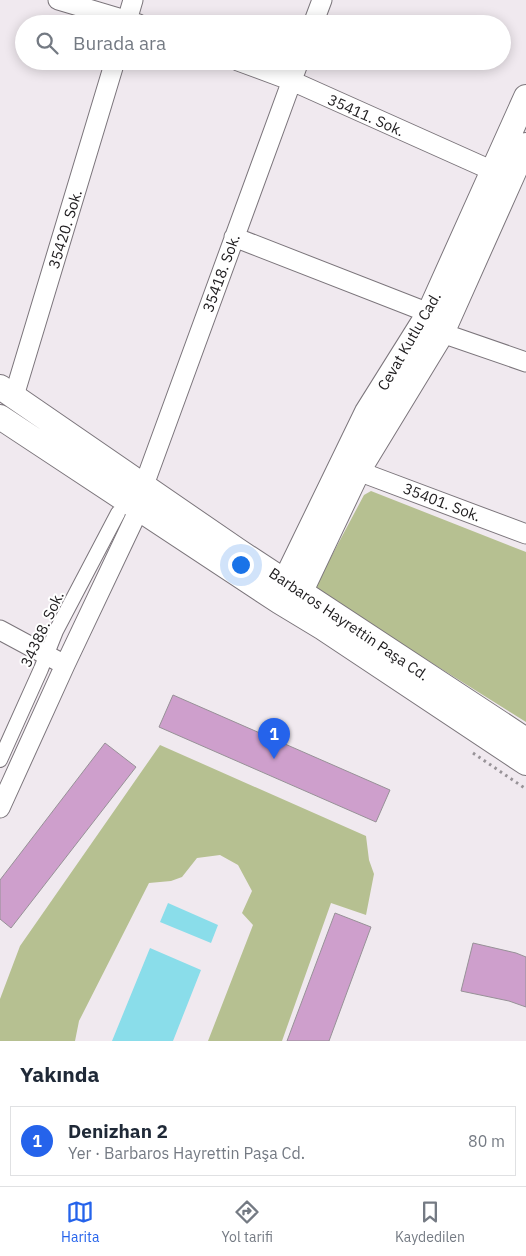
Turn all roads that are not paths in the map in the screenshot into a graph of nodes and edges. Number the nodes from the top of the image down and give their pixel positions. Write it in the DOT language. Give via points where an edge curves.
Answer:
graph roads {
  1 [pos="58,0"];
  2 [pos="133,0"];
  3 [pos="322,0"];
  4 [pos="108,15"];
  5 [pos="132,15"];
  6 [pos="316,15"];
  7 [pos="112,70"];
  8 [pos="262,70"];
  9 [pos="296,70"];
  10 [pos="292,81"];
  11 [pos="526,97"];
  12 [pos="526,145"];
  13 [pos="511,171"];
  14 [pos="234,237"];
  15 [pos="429,313"];
  16 [pos="442,333"];
  17 [pos="526,362"];
  18 [pos="7,392"];
  19 [pos="0,417"];
  20 [pos="358,471"];
  21 [pos="144,485"];
  22 [pos="128,511"];
  23 [pos="526,534"];
  24 [pos="293,586"];
  25 [pos="0,630"];
  26 [pos="46,655"];
  27 [pos="65,665"];
  28 [pos="526,740"];
  29 [pos="0,760"];
  30 [pos="526,763"];
  31 [pos="0,808"];
  1 -- 4 [label="street"];
  2 -- 5 [label="street"];
  3 -- 6 [label="street"];
  7 -- 18 [label="street, 35420. Sok."];
  8 -- 10 [label="street, 35411. Sok."];
  9 -- 10 [label="street, 35418. Sok."];
  10 -- 13 [label="street, 35411. Sok."];
  10 -- 14 [label="street, 35418. Sok."];
  11 -- 13 [label="street, Cevat Kutlu Cad."];
  12 -- 13 [label="street, Cevat Kutlu Cad."];
  13 -- 15 [label="street, Cevat Kutlu Cad."];
  13 -- 16 [label="street, Cevat Kutlu Cad."];
  14 -- 15 [label="street"];
  14 -- 21 [label="street, 35418. Sok."];
  15 -- 24 [label="street, Cevat Kutlu Cad." via="367,412"];
  16 -- 17 [label="street"];
  16 -- 20 [label="street, Cevat Kutlu Cad."];
  18 -- 21 [label="street, Barbaros Hayrettin Paşa Cd."];
  19 -- 22 [label="street, Barbaros Hayrettin Paşa Cd."];
  20 -- 23 [label="street, 35401. Sok."];
  20 -- 24 [label="street, Cevat Kutlu Cad."];
  21 -- 24 [label="street, Barbaros Hayrettin Paşa Cd."];
  22 -- 26 [label="street, 34388. Sok." via="56,631"];
  22 -- 27 [label="street"];
  22 -- 30 [label="street, Barbaros Hayrettin Paşa Cd." via="324,628"];
  24 -- 28 [label="street, Barbaros Hayrettin Paşa Cd."];
  25 -- 26 [label="street"];
  26 -- 27 [label="street"];
  26 -- 29 [label="street, 34388. Sok."];
  27 -- 31 [label="street"];
}
